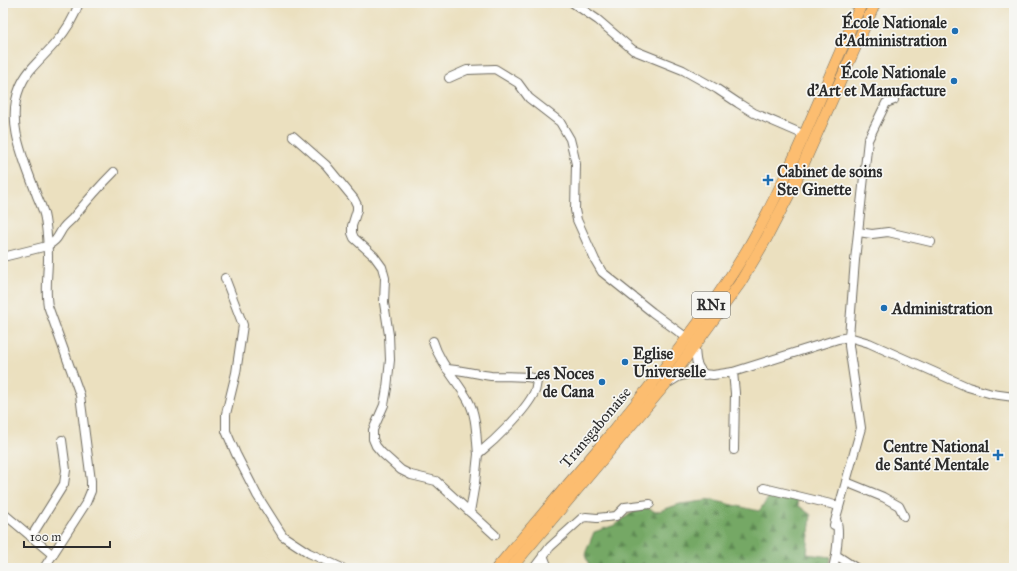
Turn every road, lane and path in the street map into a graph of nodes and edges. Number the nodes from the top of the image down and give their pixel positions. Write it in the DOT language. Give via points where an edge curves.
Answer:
graph roads {
  1 [pos="79,3"];
  2 [pos="573,3"];
  3 [pos="876,3"];
  4 [pos="859,4"];
  5 [pos="449,78"];
  6 [pos="894,100"];
  7 [pos="805,135"];
  8 [pos="293,136"];
  9 [pos="114,172"];
  10 [pos="858,232"];
  11 [pos="931,242"];
  12 [pos="47,246"];
  13 [pos="3,257"];
  14 [pos="225,278"];
  15 [pos="849,337"];
  16 [pos="433,341"];
  17 [pos="691,342"];
  18 [pos="447,370"];
  19 [pos="733,372"];
  20 [pos="705,374"];
  21 [pos="663,386"];
  22 [pos="1014,397"];
  23 [pos="62,440"];
  24 [pos="734,450"];
  25 [pos="478,454"];
  26 [pos="846,482"];
  27 [pos="764,488"];
  28 [pos="650,504"];
  29 [pos="839,506"];
  30 [pos="470,512"];
  31 [pos="3,513"];
  32 [pos="904,516"];
  33 [pos="495,535"];
  34 [pos="31,537"];
  35 [pos="53,555"];
  36 [pos="543,555"];
  37 [pos="836,555"];
  38 [pos="44,568"];
  39 [pos="342,568"];
  40 [pos="497,568"];
  41 [pos="511,568"];
  42 [pos="534,568"];
  43 [pos="548,568"];
  44 [pos="832,568"];
  45 [pos="856,568"];
  1 -- 12 [label="street" via="70,25 28,74 20,86 16,99 16,134 45,217"];
  2 -- 7 [label="street" via="598,20 633,50 682,70 754,113"];
  3 -- 17 [label="highway, Transgabonaise / RN1" via="782,210 740,283"];
  4 -- 7 [label="highway, Transgabonaise / RN1"];
  5 -- 17 [label="street" via="468,70 495,69 518,83 529,98 560,122 570,139 576,164 577,220 602,272"];
  6 -- 10 [label="street" via="886,103 868,140"];
  7 -- 17 [label="highway, Transgabonaise / RN1" via="747,251"];
  8 -- 30 [label="street" via="326,165 354,199 357,210 352,233 354,238 374,256 382,267 385,278 384,303 390,360 384,404 373,430 376,446 401,470 436,481"];
  9 -- 12 [label="street" via="64,227 57,240"];
  10 -- 11 [label="street" via="888,232"];
  10 -- 15 [label="street"];
  12 -- 13 [label="street"];
  12 -- 35 [label="street" via="46,294 80,395 91,491"];
  14 -- 39 [label="street" via="243,324 236,373 226,414 226,431 257,495 283,536 309,554"];
  15 -- 19 [label="street"];
  15 -- 22 [label="street" via="878,346 968,387"];
  15 -- 26 [label="street" via="848,346 861,428"];
  16 -- 18 [label="street" via="435,350"];
  17 -- 20 [label="street" via="696,363"];
  17 -- 21 [label="highway, Transgabonaise / RN1"];
  17 -- 40 [label="highway, Transgabonaise / RN1" via="666,367"];
  18 -- 25 [label="street" via="468,400 474,415"];
  18 -- 25 [label="street" via="463,370 493,376 526,376 537,382 535,391 516,418"];
  19 -- 20 [label="street"];
  19 -- 24 [label="street"];
  20 -- 21 [label="street" via="685,374"];
  21 -- 41 [label="highway, Transgabonaise / RN1"];
  23 -- 34 [label="street" via="66,470 64,484"];
  25 -- 30 [label="street"];
  26 -- 29 [label="street"];
  26 -- 32 [label="street" via="884,497 899,506"];
  27 -- 29 [label="street"];
  28 -- 36 [label="street" via="625,507 616,516 582,518"];
  29 -- 37 [label="street" via="835,522 838,523"];
  30 -- 33 [label="street"];
  31 -- 34 [label="street"];
  34 -- 35 [label="street"];
  35 -- 38 [label="street"];
  36 -- 42 [label="street"];
  36 -- 43 [label="street"];
  37 -- 44 [label="street"];
  37 -- 45 [label="street"];
}
